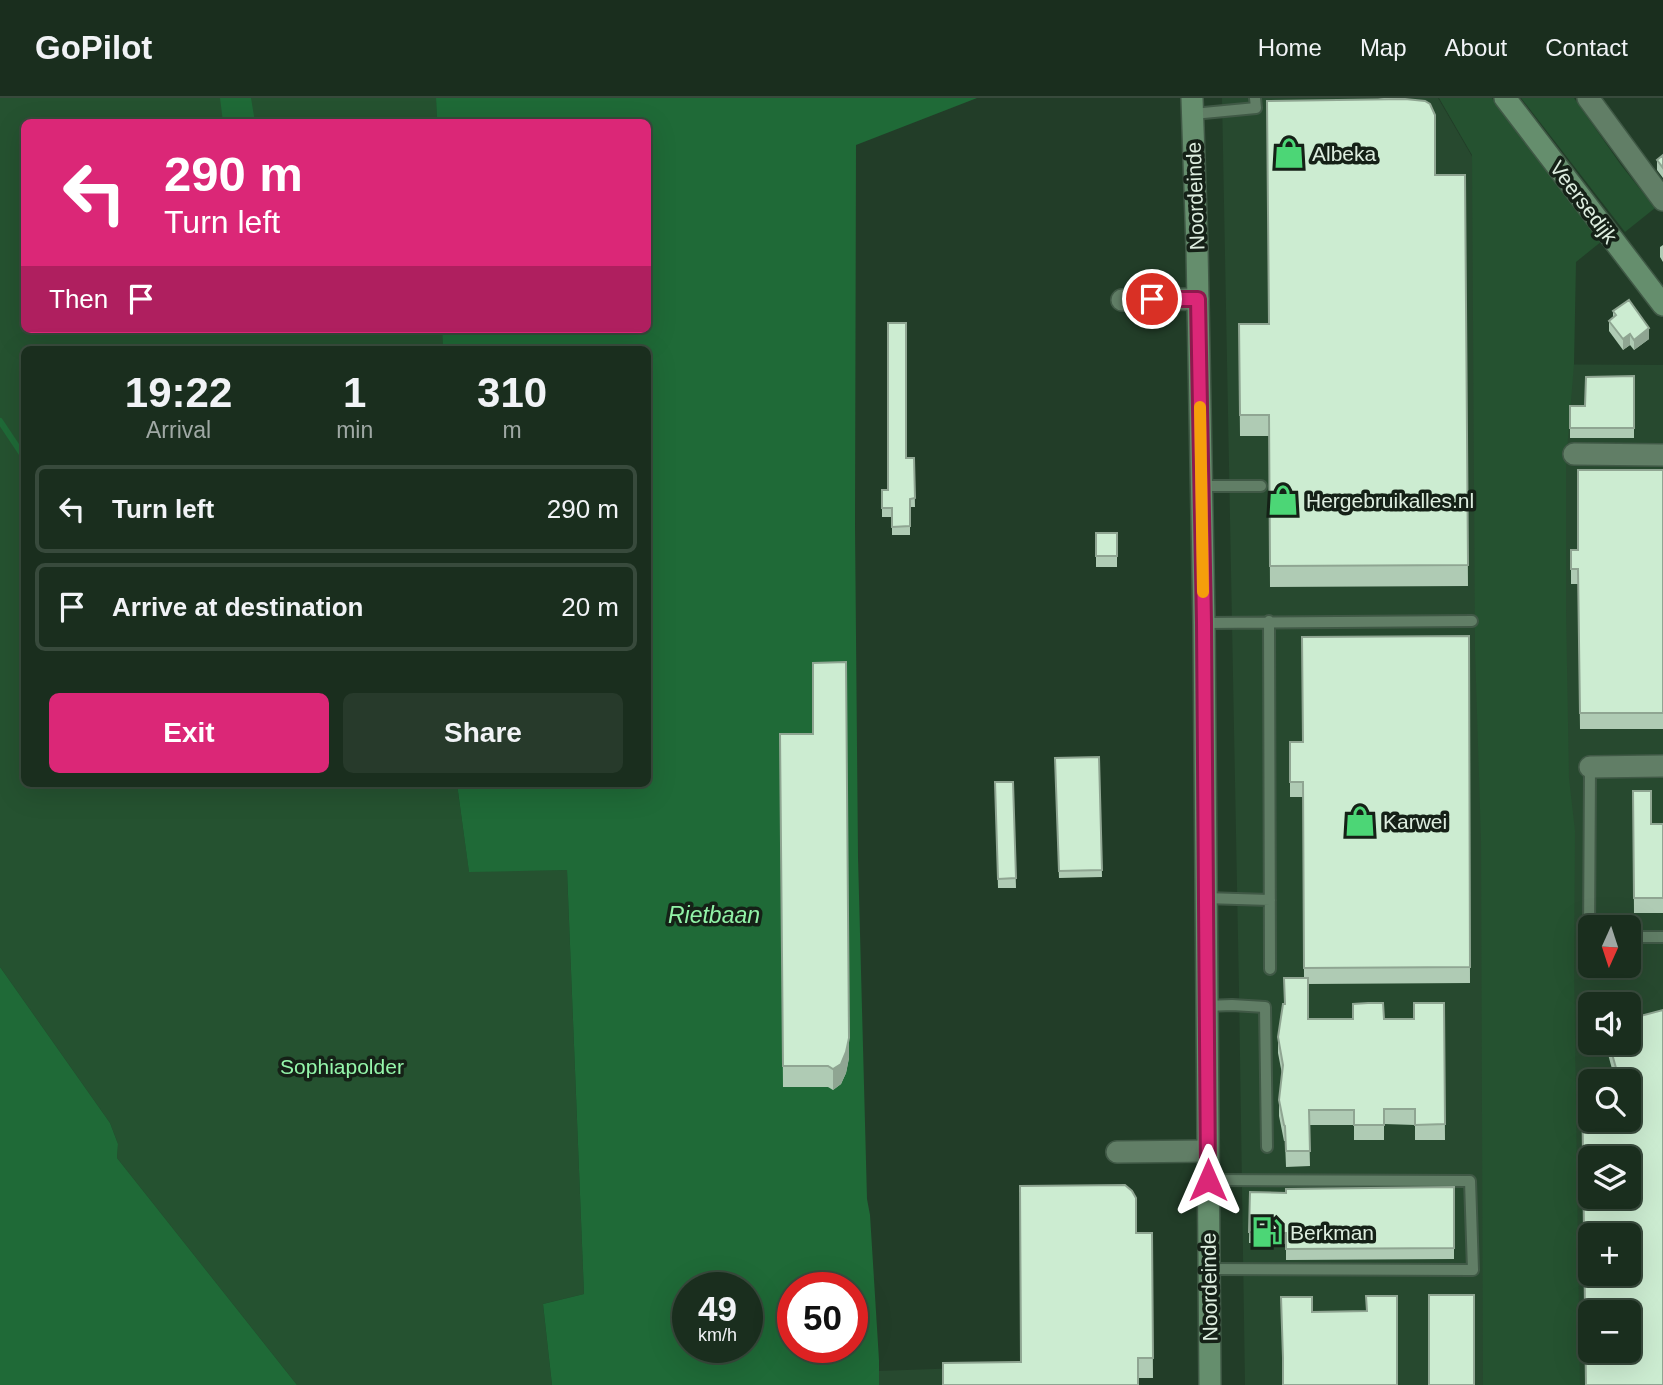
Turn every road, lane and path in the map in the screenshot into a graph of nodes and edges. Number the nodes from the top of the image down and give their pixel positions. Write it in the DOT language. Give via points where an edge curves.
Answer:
graph roads {
  1 [pos="1255,98"];
  2 [pos="1505,98"];
  3 [pos="1588,98"];
  4 [pos="1192,106"];
  5 [pos="1663,200"];
  6 [pos="1198,299"];
  7 [pos="1122,300"];
  8 [pos="1663,305"];
  9 [pos="1574,454"];
  10 [pos="1663,455"];
  11 [pos="1201,486"];
  12 [pos="1261,486"];
  13 [pos="1269,621"];
  14 [pos="1472,621"];
  15 [pos="1204,623"];
  16 [pos="1663,766"];
  17 [pos="1590,767"];
  18 [pos="1205,898"];
  19 [pos="1269,900"];
  20 [pos="1589,915"];
  21 [pos="1642,937"];
  22 [pos="1663,937"];
  23 [pos="1270,968"];
  24 [pos="1206,1006"];
  25 [pos="1267,1147"];
  26 [pos="1207,1150"];
  27 [pos="1117,1152"];
  28 [pos="1208,1180"];
  29 [pos="1209,1269"];
  30 [pos="1210,1385"];
  1 -- 4 [label="lane" via="1256,108"];
  2 -- 8 [label="main road, Veersedijk"];
  3 -- 5 [label="street"];
  4 -- 6 [label="main road, Noordeinde"];
  6 -- 7 [label="street"];
  6 -- 11 [label="main road, Noordeinde"];
  9 -- 10 [label="street"];
  11 -- 12 [label="lane"];
  11 -- 15 [label="main road, Noordeinde"];
  13 -- 14 [label="lane"];
  13 -- 15 [label="lane"];
  13 -- 19 [label="lane"];
  15 -- 18 [label="main road, Noordeinde"];
  16 -- 17 [label="street"];
  17 -- 20 [label="lane"];
  18 -- 19 [label="lane"];
  18 -- 24 [label="main road, Noordeinde"];
  19 -- 23 [label="lane"];
  21 -- 22 [label="lane"];
  24 -- 25 [label="lane" via="1265,1007"];
  24 -- 26 [label="main road, Noordeinde"];
  26 -- 27 [label="street"];
  26 -- 28 [label="main road, Noordeinde"];
  28 -- 29 [label="main road, Noordeinde"];
  28 -- 29 [label="lane" via="1470,1181 1473,1270"];
  29 -- 30 [label="main road, Noordeinde"];
}
